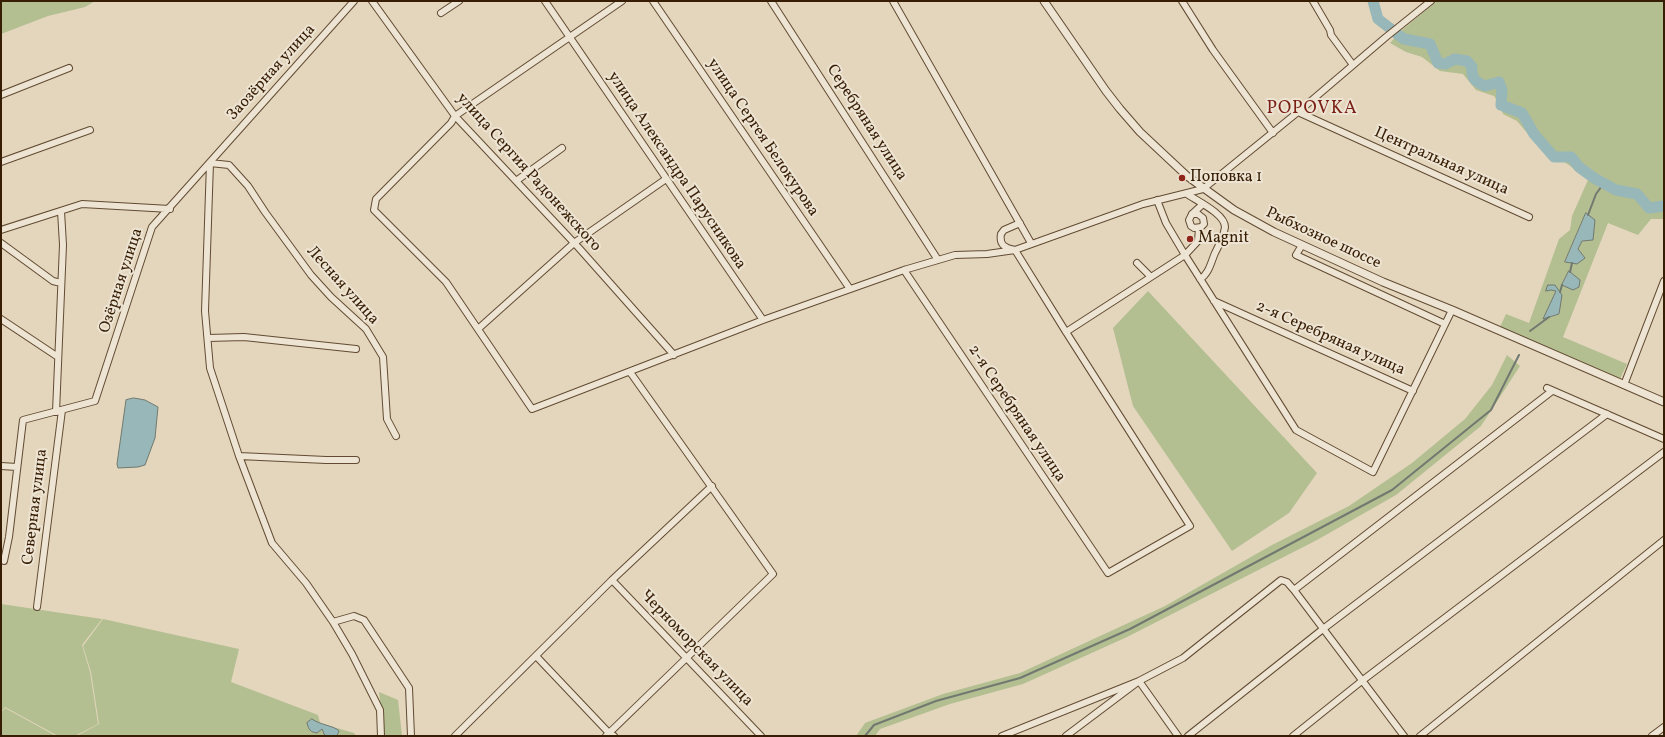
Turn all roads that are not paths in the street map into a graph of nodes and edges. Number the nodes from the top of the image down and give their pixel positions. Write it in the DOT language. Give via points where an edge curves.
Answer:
graph roads {
  1 [pos="354,1"];
  2 [pos="372,1"];
  3 [pos="459,1"];
  4 [pos="545,1"];
  5 [pos="622,1"];
  6 [pos="653,1"];
  7 [pos="771,1"];
  8 [pos="894,1"];
  9 [pos="1044,1"];
  10 [pos="1182,1"];
  11 [pos="1313,1"];
  12 [pos="1431,1"];
  13 [pos="441,13"];
  14 [pos="569,36"];
  15 [pos="1353,65"];
  16 [pos="69,68"];
  17 [pos="1,94"];
  18 [pos="1298,112"];
  19 [pos="455,116"];
  20 [pos="90,130"];
  21 [pos="1273,133"];
  22 [pos="562,148"];
  23 [pos="1,162"];
  24 [pos="210,163"];
  25 [pos="666,178"];
  26 [pos="516,181"];
  27 [pos="1203,189"];
  28 [pos="1187,194"];
  29 [pos="1157,200"];
  30 [pos="1203,204"];
  31 [pos="170,209"];
  32 [pos="61,211"];
  33 [pos="1192,214"];
  34 [pos="1529,217"];
  35 [pos="1020,223"];
  36 [pos="1199,228"];
  37 [pos="1,230"];
  38 [pos="1,243"];
  39 [pos="574,243"];
  40 [pos="1031,243"];
  41 [pos="1302,245"];
  42 [pos="1015,250"];
  43 [pos="1185,255"];
  44 [pos="938,260"];
  45 [pos="1137,262"];
  46 [pos="904,270"];
  47 [pos="1151,277"];
  48 [pos="1200,279"];
  49 [pos="1664,281"];
  50 [pos="61,283"];
  51 [pos="850,289"];
  52 [pos="1214,301"];
  53 [pos="1452,310"];
  54 [pos="1,319"];
  55 [pos="763,320"];
  56 [pos="1446,324"];
  57 [pos="478,328"];
  58 [pos="1066,332"];
  59 [pos="208,338"];
  60 [pos="356,349"];
  61 [pos="674,355"];
  62 [pos="58,357"];
  63 [pos="630,372"];
  64 [pos="1624,385"];
  65 [pos="1413,391"];
  66 [pos="1664,402"];
  67 [pos="59,411"];
  68 [pos="1607,414"];
  69 [pos="396,436"];
  70 [pos="1664,439"];
  71 [pos="1664,452"];
  72 [pos="239,456"];
  73 [pos="356,460"];
  74 [pos="1,466"];
  75 [pos="17,468"];
  76 [pos="712,486"];
  77 [pos="1664,540"];
  78 [pos="4,561"];
  79 [pos="612,580"];
  80 [pos="1294,590"];
  81 [pos="37,607"];
  82 [pos="333,622"];
  83 [pos="1323,629"];
  84 [pos="536,656"];
  85 [pos="686,659"];
  86 [pos="1363,680"];
  87 [pos="1139,681"];
  88 [pos="1664,726"];
  89 [pos="610,735"];
  90 [pos="381,736"];
  91 [pos="411,736"];
  92 [pos="455,736"];
  93 [pos="761,736"];
  94 [pos="1002,736"];
  95 [pos="1066,736"];
  96 [pos="1178,736"];
  97 [pos="1188,736"];
  98 [pos="1293,736"];
  99 [pos="1404,736"];
  100 [pos="1420,736"];
  101 [pos="1652,736"];
  1 -- 24 [label="street, Заозёрная улица"];
  2 -- 19 [label="street, улица Сергия Радонежского"];
  3 -- 13 [label="street"];
  4 -- 14 [label="street"];
  5 -- 14 [label="street"];
  6 -- 51 [label="street, улица Сергея Белокурова"];
  7 -- 44 [label="street, Серебряная улица"];
  8 -- 35 [label="street"];
  9 -- 27 [label="street, Рыбхозное шоссе" via="1120,109 1140,132"];
  10 -- 21 [label="street" via="1212,50"];
  11 -- 15 [label="street" via="1331,35"];
  12 -- 15 [label="street"];
  14 -- 19 [label="street"];
  14 -- 25 [label="street, улица Александра Парусникова"];
  15 -- 18 [label="street"];
  16 -- 17 [label="street"];
  18 -- 21 [label="street"];
  18 -- 34 [label="street, Центральная улица"];
  19 -- 26 [label="street, улица Сергия Радонежского"];
  19 -- 57 [label="street" via="376,199 374,210 446,282"];
  20 -- 23 [label="street"];
  21 -- 27 [label="street"];
  22 -- 26 [label="street"];
  24 -- 31 [label="street, Озёрная улица"];
  24 -- 59 [label="street" via="205,311"];
  24 -- 69 [label="street, Лесная улица" via="229,165 248,186 311,275 366,329 383,357 387,419"];
  25 -- 39 [label="street"];
  25 -- 55 [label="street, улица Александра Парусникова"];
  26 -- 39 [label="street, улица Сергия Радонежского"];
  27 -- 28 [label="street"];
  27 -- 41 [label="street, Рыбхозное шоссе" via="1242,215"];
  28 -- 29 [label="street"];
  28 -- 30 [label="street"];
  29 -- 40 [label="street"];
  29 -- 43 [label="street, 2-я Серебряная улица" via="1166,223"];
  30 -- 33 [label="street"];
  30 -- 48 [label="street" via="1219,215 1225,227 1207,273"];
  31 -- 32 [label="street" via="82,204"];
  31 -- 67 [label="street, Озёрная улица" via="152,227 95,401"];
  32 -- 37 [label="street"];
  32 -- 50 [label="street, Северная улица"];
  33 -- 36 [label="street" via="1190,223 1194,228"];
  33 -- 36 [label="street" via="1198,214 1203,218 1204,224"];
  35 -- 40 [label="street"];
  35 -- 42 [label="street" via="1000,234 1000,241 1004,246"];
  36 -- 43 [label="street" via="1198,241"];
  38 -- 50 [label="street" via="53,281"];
  39 -- 57 [label="street"];
  39 -- 61 [label="street, улица Сергия Радонежского"];
  40 -- 42 [label="street"];
  41 -- 53 [label="street, Рыбхозное шоссе" via="1382,282"];
  41 -- 56 [label="street" via="1296,255"];
  42 -- 44 [label="street" via="955,255"];
  42 -- 58 [label="street"];
  43 -- 47 [label="street"];
  43 -- 48 [label="street, 2-я Серебряная улица"];
  44 -- 46 [label="street"];
  45 -- 47 [label="street"];
  46 -- 51 [label="street"];
  46 -- 58 [label="street, 2-я Серебряная улица" via="1108,573 1190,526"];
  47 -- 58 [label="street"];
  48 -- 52 [label="street, 2-я Серебряная улица"];
  49 -- 64 [label="street"];
  50 -- 62 [label="street, Северная улица"];
  51 -- 55 [label="street"];
  52 -- 65 [label="street, 2-я Серебряная улица"];
  52 -- 65 [label="street, 2-я Серебряная улица" via="1296,430 1373,472"];
  53 -- 56 [label="street, 2-я Серебряная улица"];
  53 -- 64 [label="street, Рыбхозное шоссе"];
  54 -- 62 [label="street"];
  55 -- 61 [label="street"];
  56 -- 65 [label="street, 2-я Серебряная улица"];
  57 -- 63 [label="street" via="532,409"];
  59 -- 60 [label="street" via="244,337"];
  59 -- 72 [label="street" via="210,368"];
  61 -- 63 [label="street"];
  62 -- 67 [label="street, Северная улица"];
  63 -- 76 [label="street"];
  64 -- 66 [label="street, Рыбхозное шоссе"];
  67 -- 75 [label="street" via="24,420"];
  67 -- 81 [label="street, Северная улица"];
  68 -- 70 [label="street"];
  68 -- 80 [label="street" via="1549,389"];
  68 -- 83 [label="street"];
  71 -- 86 [label="street"];
  72 -- 73 [label="street"];
  72 -- 82 [label="street" via="272,543 306,583"];
  74 -- 75 [label="street"];
  75 -- 78 [label="street"];
  76 -- 79 [label="street"];
  76 -- 85 [label="street" via="773,574"];
  77 -- 100 [label="street"];
  79 -- 84 [label="street"];
  79 -- 85 [label="street, Черноморская улица"];
  80 -- 83 [label="street"];
  80 -- 87 [label="street" via="1287,582 1281,580 1183,658"];
  82 -- 90 [label="street" via="380,710"];
  82 -- 91 [label="street" via="354,616 364,620 409,688"];
  83 -- 86 [label="street"];
  83 -- 97 [label="street"];
  84 -- 89 [label="street"];
  84 -- 92 [label="street"];
  85 -- 89 [label="street"];
  85 -- 93 [label="street, Черноморская улица"];
  86 -- 98 [label="street"];
  86 -- 99 [label="street"];
  87 -- 94 [label="street"];
  87 -- 95 [label="street"];
  87 -- 96 [label="street"];
  88 -- 101 [label="street"];
}
